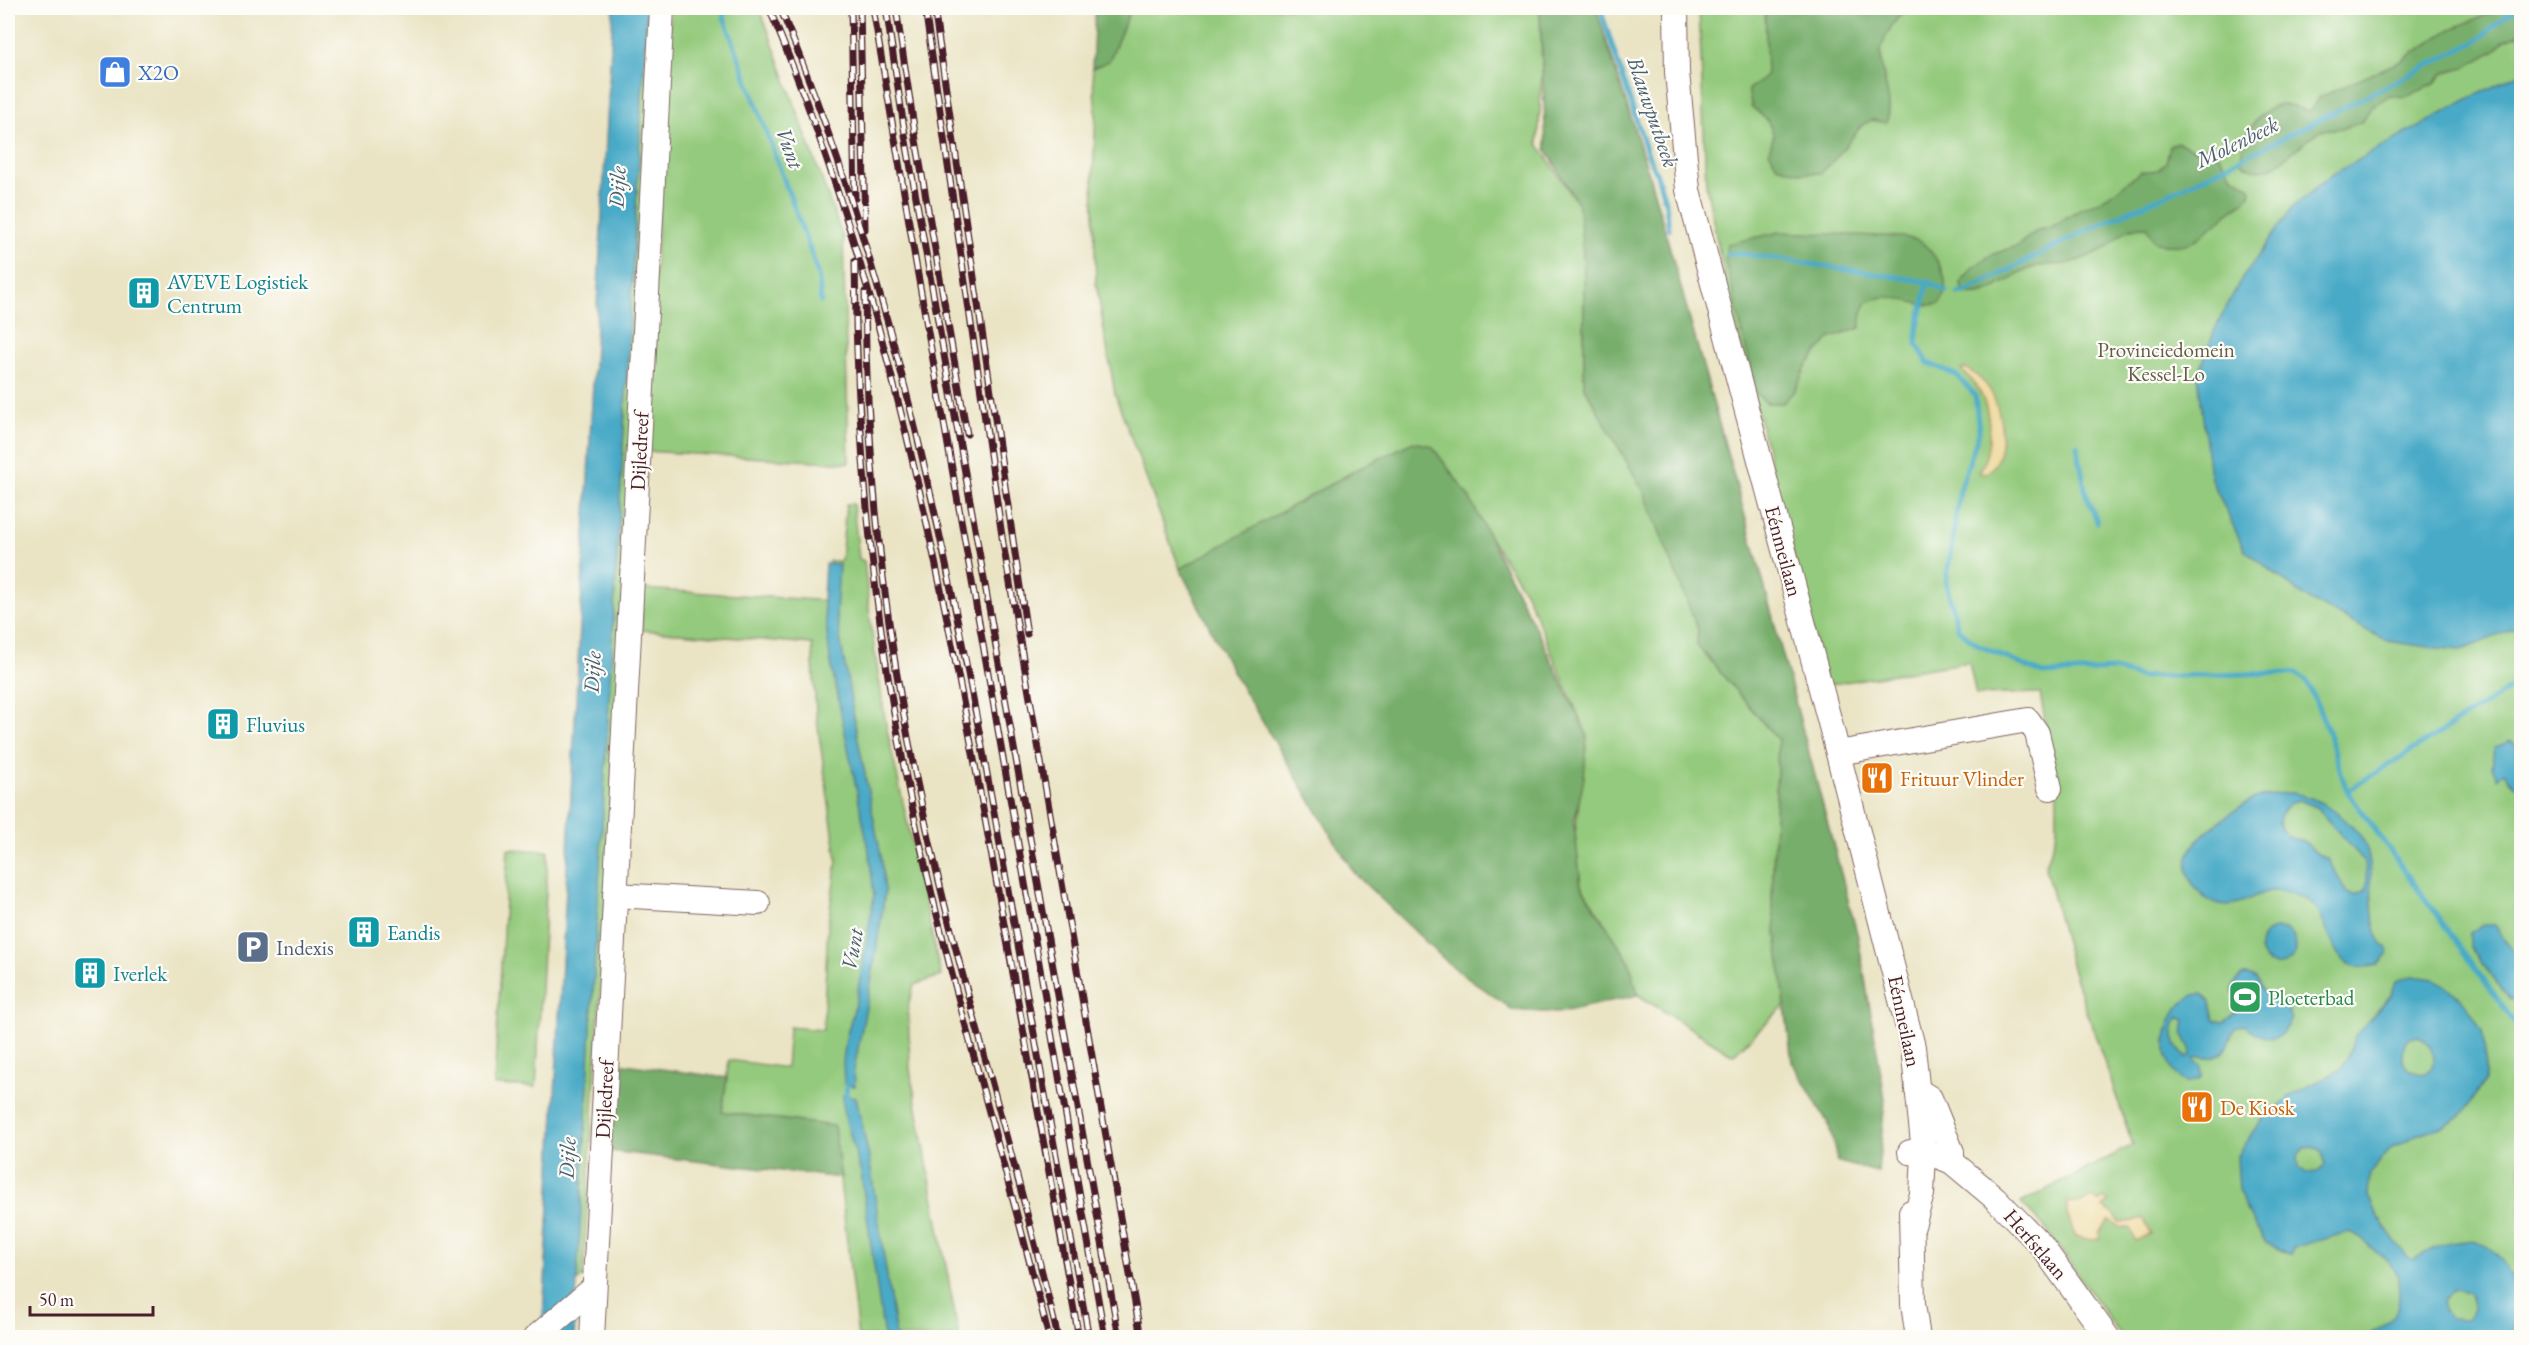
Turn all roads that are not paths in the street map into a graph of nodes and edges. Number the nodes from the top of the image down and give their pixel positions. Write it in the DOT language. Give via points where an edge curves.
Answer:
graph roads {
  1 [pos="662,8"];
  2 [pos="1676,8"];
  3 [pos="1838,753"];
  4 [pos="2050,788"];
  5 [pos="615,895"];
  6 [pos="758,903"];
  7 [pos="1925,1098"];
  8 [pos="1917,1152"];
  9 [pos="1952,1162"];
  10 [pos="594,1296"];
  11 [pos="535,1338"];
  12 [pos="592,1338"];
  13 [pos="1918,1338"];
  14 [pos="2108,1338"];
  1 -- 5 [label="street, Dijledreef"];
  2 -- 3 [label="street, Eénmeilaan" via="1681,134 1688,190"];
  3 -- 4 [label="street" via="2028,720 2037,733"];
  3 -- 7 [label="street, Eénmeilaan"];
  5 -- 6 [label="street"];
  5 -- 10 [label="street, Dijledreef"];
  7 -- 8 [label="street, Eénmeilaan"];
  7 -- 9 [label="street" via="1952,1152"];
  8 -- 9 [label="street, Herfstlaan"];
  8 -- 13 [label="street, Eénmeilaan" via="1922,1194 1913,1226 1913,1304"];
  9 -- 14 [label="street, Herfstlaan" via="2041,1245"];
  10 -- 11 [label="street"];
  10 -- 12 [label="street, Dijledreef"];
}
